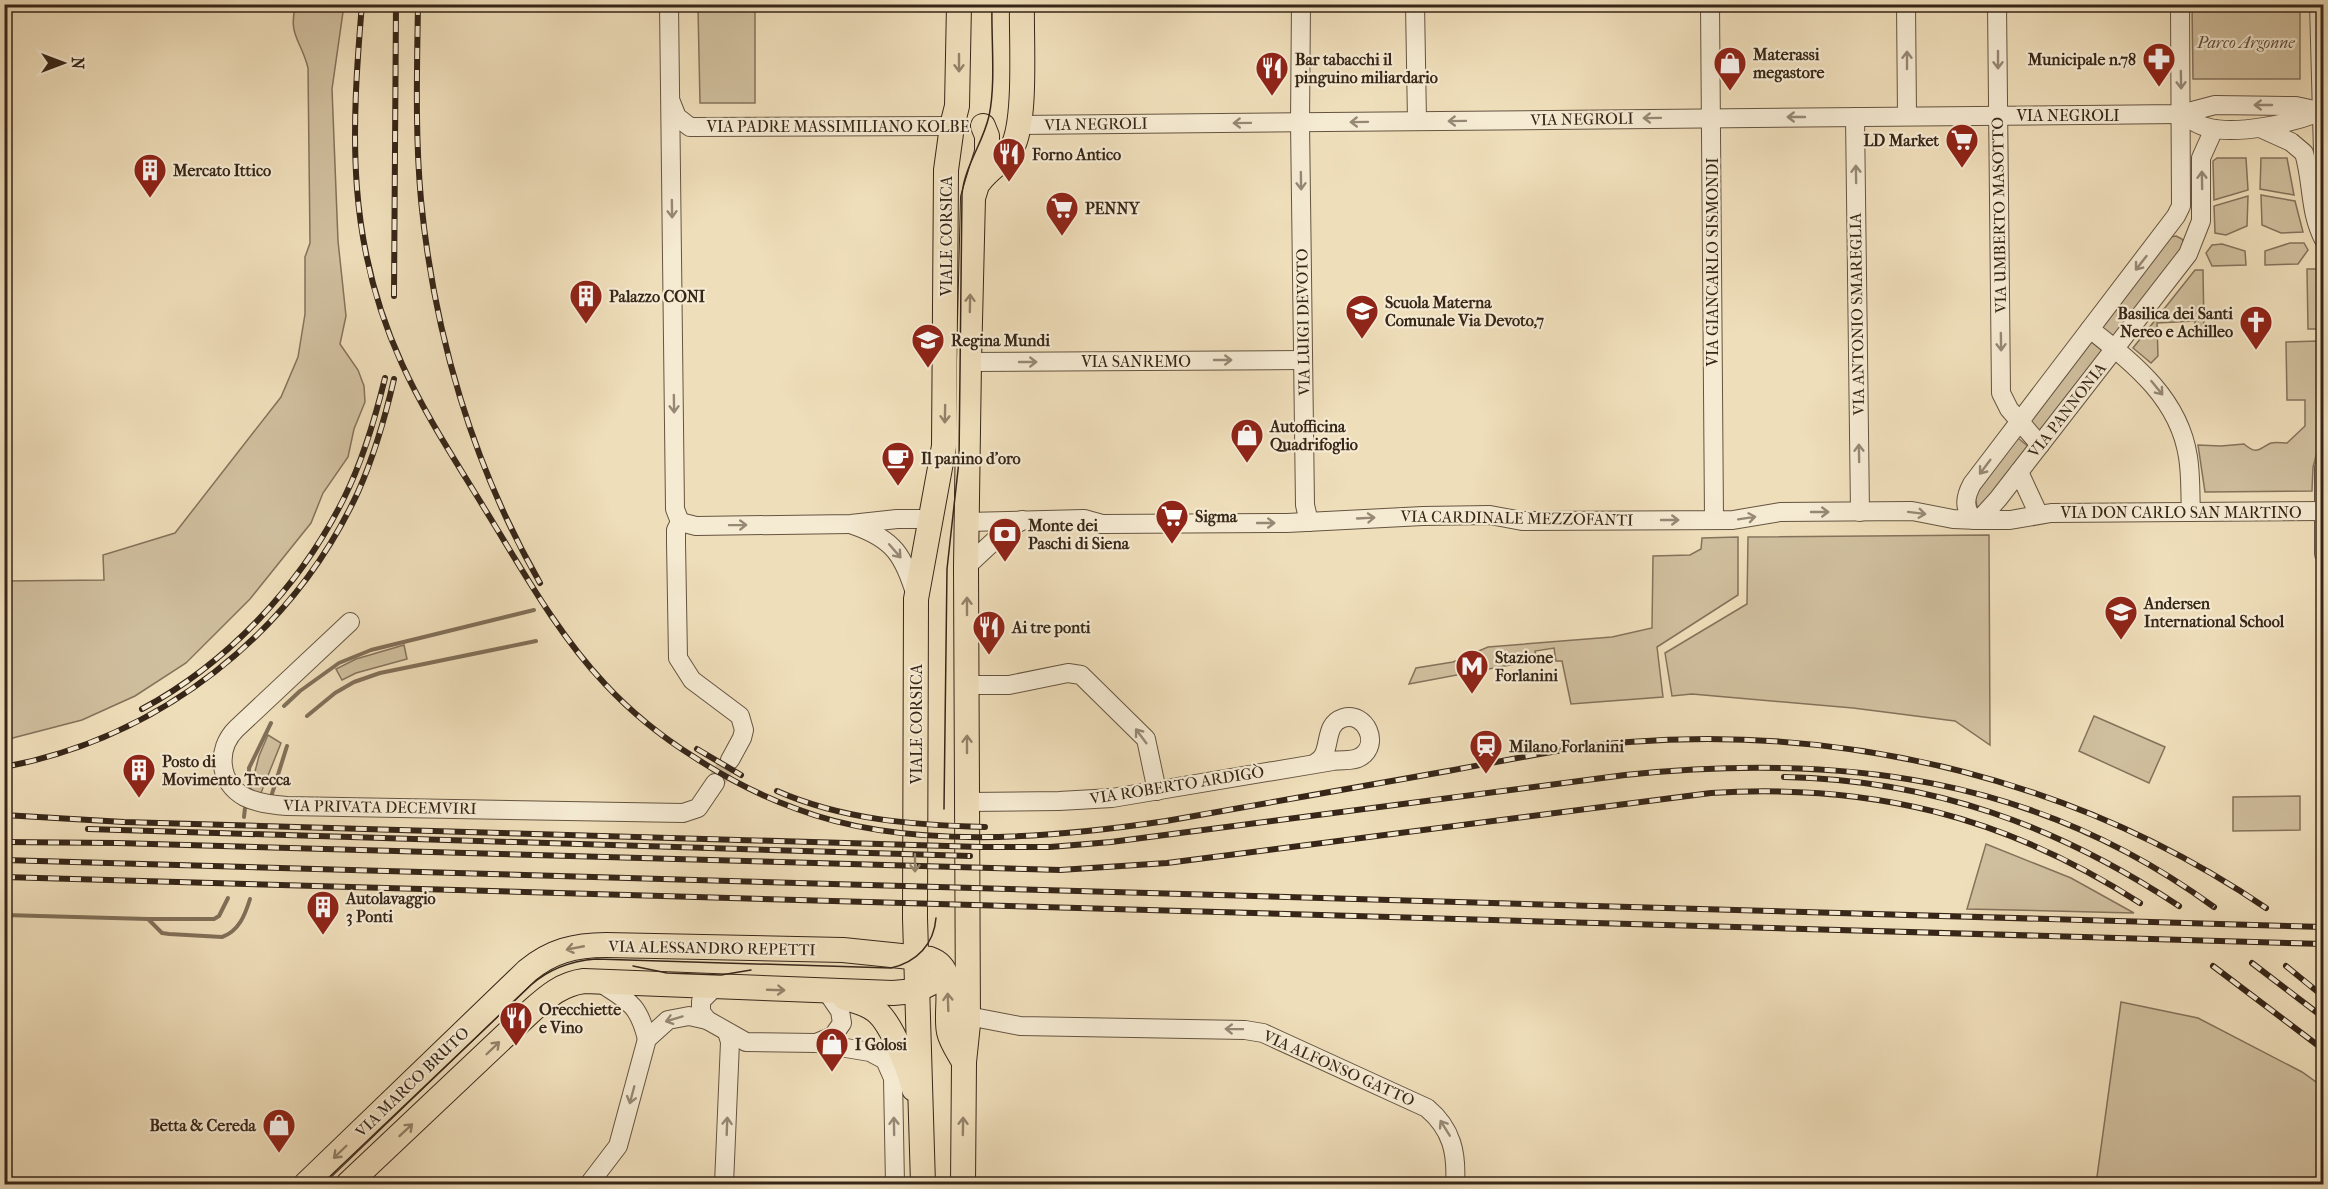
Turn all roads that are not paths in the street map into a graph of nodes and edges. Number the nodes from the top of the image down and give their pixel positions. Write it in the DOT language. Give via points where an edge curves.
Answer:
graph roads {
  1 [pos="669,4"];
  2 [pos="959,4"];
  3 [pos="1022,4"];
  4 [pos="1301,4"];
  5 [pos="1415,4"];
  6 [pos="1710,4"];
  7 [pos="1906,4"];
  8 [pos="1997,4"];
  9 [pos="2180,4"];
  10 [pos="2319,4"];
  11 [pos="671,100"];
  12 [pos="2322,112"];
  13 [pos="2181,114"];
  14 [pos="1998,116"];
  15 [pos="1855,117"];
  16 [pos="1907,117"];
  17 [pos="1711,118"];
  18 [pos="1417,121"];
  19 [pos="1300,122"];
  20 [pos="1018,125"];
  21 [pos="952,126"];
  22 [pos="983,126"];
  23 [pos="690,127"];
  24 [pos="2260,128"];
  25 [pos="2214,129"];
  26 [pos="671,150"];
  27 [pos="977,186"];
  28 [pos="2324,189"];
  29 [pos="2176,216"];
  30 [pos="2197,234"];
  31 [pos="2324,240"];
  32 [pos="2090,329"];
  33 [pos="2114,348"];
  34 [pos="1303,360"];
  35 [pos="969,362"];
  36 [pos="2019,420"];
  37 [pos="2040,445"];
  38 [pos="2324,467"];
  39 [pos="2019,472"];
  40 [pos="2323,511"];
  41 [pos="1860,512"];
  42 [pos="2191,512"];
  43 [pos="2038,513"];
  44 [pos="930,519"];
  45 [pos="1023,519"];
  46 [pos="1714,519"];
  47 [pos="1976,520"];
  48 [pos="680,522"];
  49 [pos="967,522"];
  50 [pos="1309,522"];
  51 [pos="851,524"];
  52 [pos="2324,554"];
  53 [pos="966,567"];
  54 [pos="916,599"];
  55 [pos="350,622"];
  56 [pos="967,685"];
  57 [pos="730,760"];
  58 [pos="1315,763"];
  59 [pos="712,789"];
  60 [pos="1157,791"];
  61 [pos="967,802"];
  62 [pos="915,918"];
  63 [pos="967,923"];
  64 [pos="843,950"];
  65 [pos="916,957"];
  66 [pos="945,971"];
  67 [pos="517,980"];
  68 [pos="599,982"];
  69 [pos="724,987"];
  70 [pos="917,990"];
  71 [pos="827,992"];
  72 [pos="719,1027"];
  73 [pos="962,1028"];
  74 [pos="647,1039"];
  75 [pos="816,1044"];
  76 [pos="919,1053"];
  77 [pos="921,1142"];
  78 [pos="306,1185"];
  79 [pos="348,1185"];
  80 [pos="588,1185"];
  81 [pos="724,1185"];
  82 [pos="895,1185"];
  83 [pos="923,1185"];
  84 [pos="963,1185"];
  85 [pos="1455,1185"];
  1 -- 11 [label="street"];
  2 -- 21 [label="main road, VIALE CORSICA, one-way" via="958,97"];
  3 -- 20 [label="main road, VIALE CORSICA"];
  4 -- 19 [label="street, VIA LUIGI DEVOTO"];
  5 -- 18 [label="street"];
  6 -- 17 [label="street, VIA GIANCARLO SISMONDI"];
  16 -- 7 [label="street, one-way"];
  8 -- 14 [label="street, VIA UMBERTO MASOTTO, one-way"];
  9 -- 13 [label="street, VIA PANNONIA, one-way"];
  10 -- 12 [label="street"];
  11 -- 23 [label="street, VIA PADRE MASSIMILIANO KOLBE" via="677,117"];
  11 -- 26 [label="street"];
  12 -- 13 [label="street, one-way" via="2296,106 2215,105"];
  12 -- 24 [label="street"];
  12 -- 28 [label="street"];
  13 -- 14 [label="street, VIA NEGROLI"];
  13 -- 25 [label="street"];
  13 -- 29 [label="street, VIA PANNONIA" via="2182,195"];
  14 -- 16 [label="street, VIA NEGROLI"];
  14 -- 36 [label="street, VIA UMBERTO MASOTTO, one-way" via="2001,393"];
  15 -- 16 [label="street, VIA NEGROLI"];
  15 -- 17 [label="street, VIA NEGROLI, one-way"];
  41 -- 15 [label="street, VIA ANTONIO SMAREGLIA, one-way"];
  17 -- 18 [label="street, VIA NEGROLI, one-way"];
  17 -- 46 [label="street, VIA GIANCARLO SISMONDI"];
  18 -- 19 [label="street, VIA NEGROLI, one-way"];
  19 -- 20 [label="street, VIA NEGROLI, one-way"];
  19 -- 34 [label="street, VIA LUIGI DEVOTO, one-way"];
  20 -- 22 [label="main road, VIA NEGROLI"];
  20 -- 27 [label="main road, VIALE CORSICA" via="1010,151"];
  21 -- 22 [label="main road, VIA PADRE MASSIMILIANO KOLBE"];
  21 -- 23 [label="street, VIA PADRE MASSIMILIANO KOLBE"];
  21 -- 44 [label="main road, VIALE CORSICA, one-way" via="946,170 944,446"];
  22 -- 27 [label="main road, VIALE CORSICA" via="987,152"];
  23 -- 26 [label="street" via="678,134"];
  24 -- 25 [label="street"];
  24 -- 31 [label="street" via="2291,142 2304,153 2312,211"];
  30 -- 25 [label="street, VIA PANNONIA, one-way" via="2202,211 2201,158"];
  26 -- 48 [label="street, one-way" via="675,509"];
  35 -- 27 [label="main road, VIALE CORSICA, one-way" via="972,214"];
  29 -- 30 [label="street"];
  29 -- 32 [label="street, VIA PANNONIA, one-way"];
  30 -- 33 [label="street, VIA PANNONIA" via="2188,254"];
  32 -- 33 [label="street, VIA PANNONIA"];
  32 -- 36 [label="street, VIA PANNONIA"];
  33 -- 37 [label="street, VIA PANNONIA"];
  33 -- 42 [label="street, one-way" via="2152,382 2177,421 2188,458"];
  35 -- 34 [label="street, VIA SANREMO, one-way"];
  34 -- 50 [label="street, VIA LUIGI DEVOTO" via="1305,505"];
  35 -- 49 [label="main road, VIALE CORSICA"];
  36 -- 37 [label="street, VIA UMBERTO MASOTTO"];
  36 -- 47 [label="street, VIA PANNONIA, one-way" via="1966,495 1968,513"];
  37 -- 39 [label="street, VIA PANNONIA"];
  38 -- 40 [label="street"];
  39 -- 43 [label="street, VIA PANNONIA"];
  39 -- 47 [label="street, VIA PANNONIA"];
  40 -- 42 [label="street, VIA DON CARLO SAN MARTINO"];
  40 -- 52 [label="street"];
  46 -- 41 [label="street, VIA CARDINALE MEZZOFANTI, one-way" via="1749,519 1780,512"];
  41 -- 47 [label="street, VIA CARDINALE MEZZOFANTI, one-way" via="1917,512"];
  42 -- 43 [label="street, VIA DON CARLO SAN MARTINO"];
  43 -- 47 [label="street, VIA DON CARLO SAN MARTINO" via="2010,520"];
  44 -- 49 [label="main road"];
  44 -- 51 [label="street"];
  44 -- 54 [label="main road, VIALE CORSICA"];
  45 -- 49 [label="street, VIA CARDINALE MEZZOFANTI"];
  45 -- 50 [label="street, VIA CARDINALE MEZZOFANTI, one-way" via="1084,519 1102,525"];
  45 -- 53 [label="street"];
  50 -- 46 [label="street, VIA CARDINALE MEZZOFANTI, one-way" via="1490,515 1522,521"];
  48 -- 51 [label="street, one-way" via="696,526"];
  48 -- 57 [label="street" via="676,530 678,658 692,680 740,716 744,730"];
  49 -- 53 [label="main road, VIALE CORSICA"];
  51 -- 54 [label="street, VIALE CORSICA, one-way" via="872,531 897,551 906,564"];
  56 -- 53 [label="main road, one-way"];
  54 -- 62 [label="main road, VIALE CORSICA, one-way"];
  55 -- 59 [label="street, VIA PRIVATA DECEMVIRI" via="228,739 222,756 225,774 233,788 245,797 287,806 674,814 692,812"];
  60 -- 56 [label="street, one-way" via="1146,739 1081,675 1068,673 1009,685"];
  61 -- 56 [label="main road, one-way"];
  58 -- 60 [label="street, VIA ROBERTO ARDIGÒ"];
  60 -- 61 [label="street, VIA ROBERTO ARDIGÒ" via="1083,800"];
  61 -- 63 [label="main road"];
  62 -- 64 [label="main road" via="905,933 890,942"];
  62 -- 65 [label="main road, VIALE CORSICA"];
  63 -- 66 [label="main road" via="960,949"];
  63 -- 73 [label="main road"];
  64 -- 65 [label="main road, VIA ALESSANDRO REPETTI"];
  64 -- 67 [label="main road, VIA ALESSANDRO REPETTI, one-way" via="587,945 545,958"];
  65 -- 66 [label="main road, VIA ALESSANDRO REPETTI" via="934,960"];
  65 -- 70 [label="main road, VIALE CORSICA"];
  66 -- 70 [label="main road"];
  73 -- 66 [label="main road, one-way"];
  67 -- 78 [label="main road, VIA MARCO BRUTO, one-way"];
  68 -- 69 [label="main road"];
  68 -- 74 [label="street" via="634,1006"];
  79 -- 68 [label="main road, VIA MARCO BRUTO, one-way" via="548,996 567,984"];
  69 -- 71 [label="main road, one-way"];
  69 -- 72 [label="street" via="713,989 701,1000 701,1012"];
  70 -- 71 [label="main road"];
  70 -- 76 [label="main road, VIALE CORSICA"];
  71 -- 75 [label="street" via="840,1011 842,1023 833,1035"];
  71 -- 77 [label="main road" via="869,1006 887,1025 911,1079"];
  72 -- 74 [label="street, one-way" via="689,1016 676,1017 658,1026"];
  72 -- 75 [label="street" via="746,1042"];
  81 -- 72 [label="street, one-way" via="730,1042"];
  73 -- 76 [label="main road" via="932,1036"];
  84 -- 73 [label="main road, one-way"];
  85 -- 73 [label="street, VIA ALFONSO GATTO, one-way" via="1451,1138 1427,1108 1263,1033"];
  74 -- 80 [label="street, one-way" via="618,1146"];
  82 -- 75 [label="street, one-way" via="893,1078 888,1063 870,1052"];
  76 -- 77 [label="main road, VIALE CORSICA"];
  77 -- 83 [label="main road"];
}
